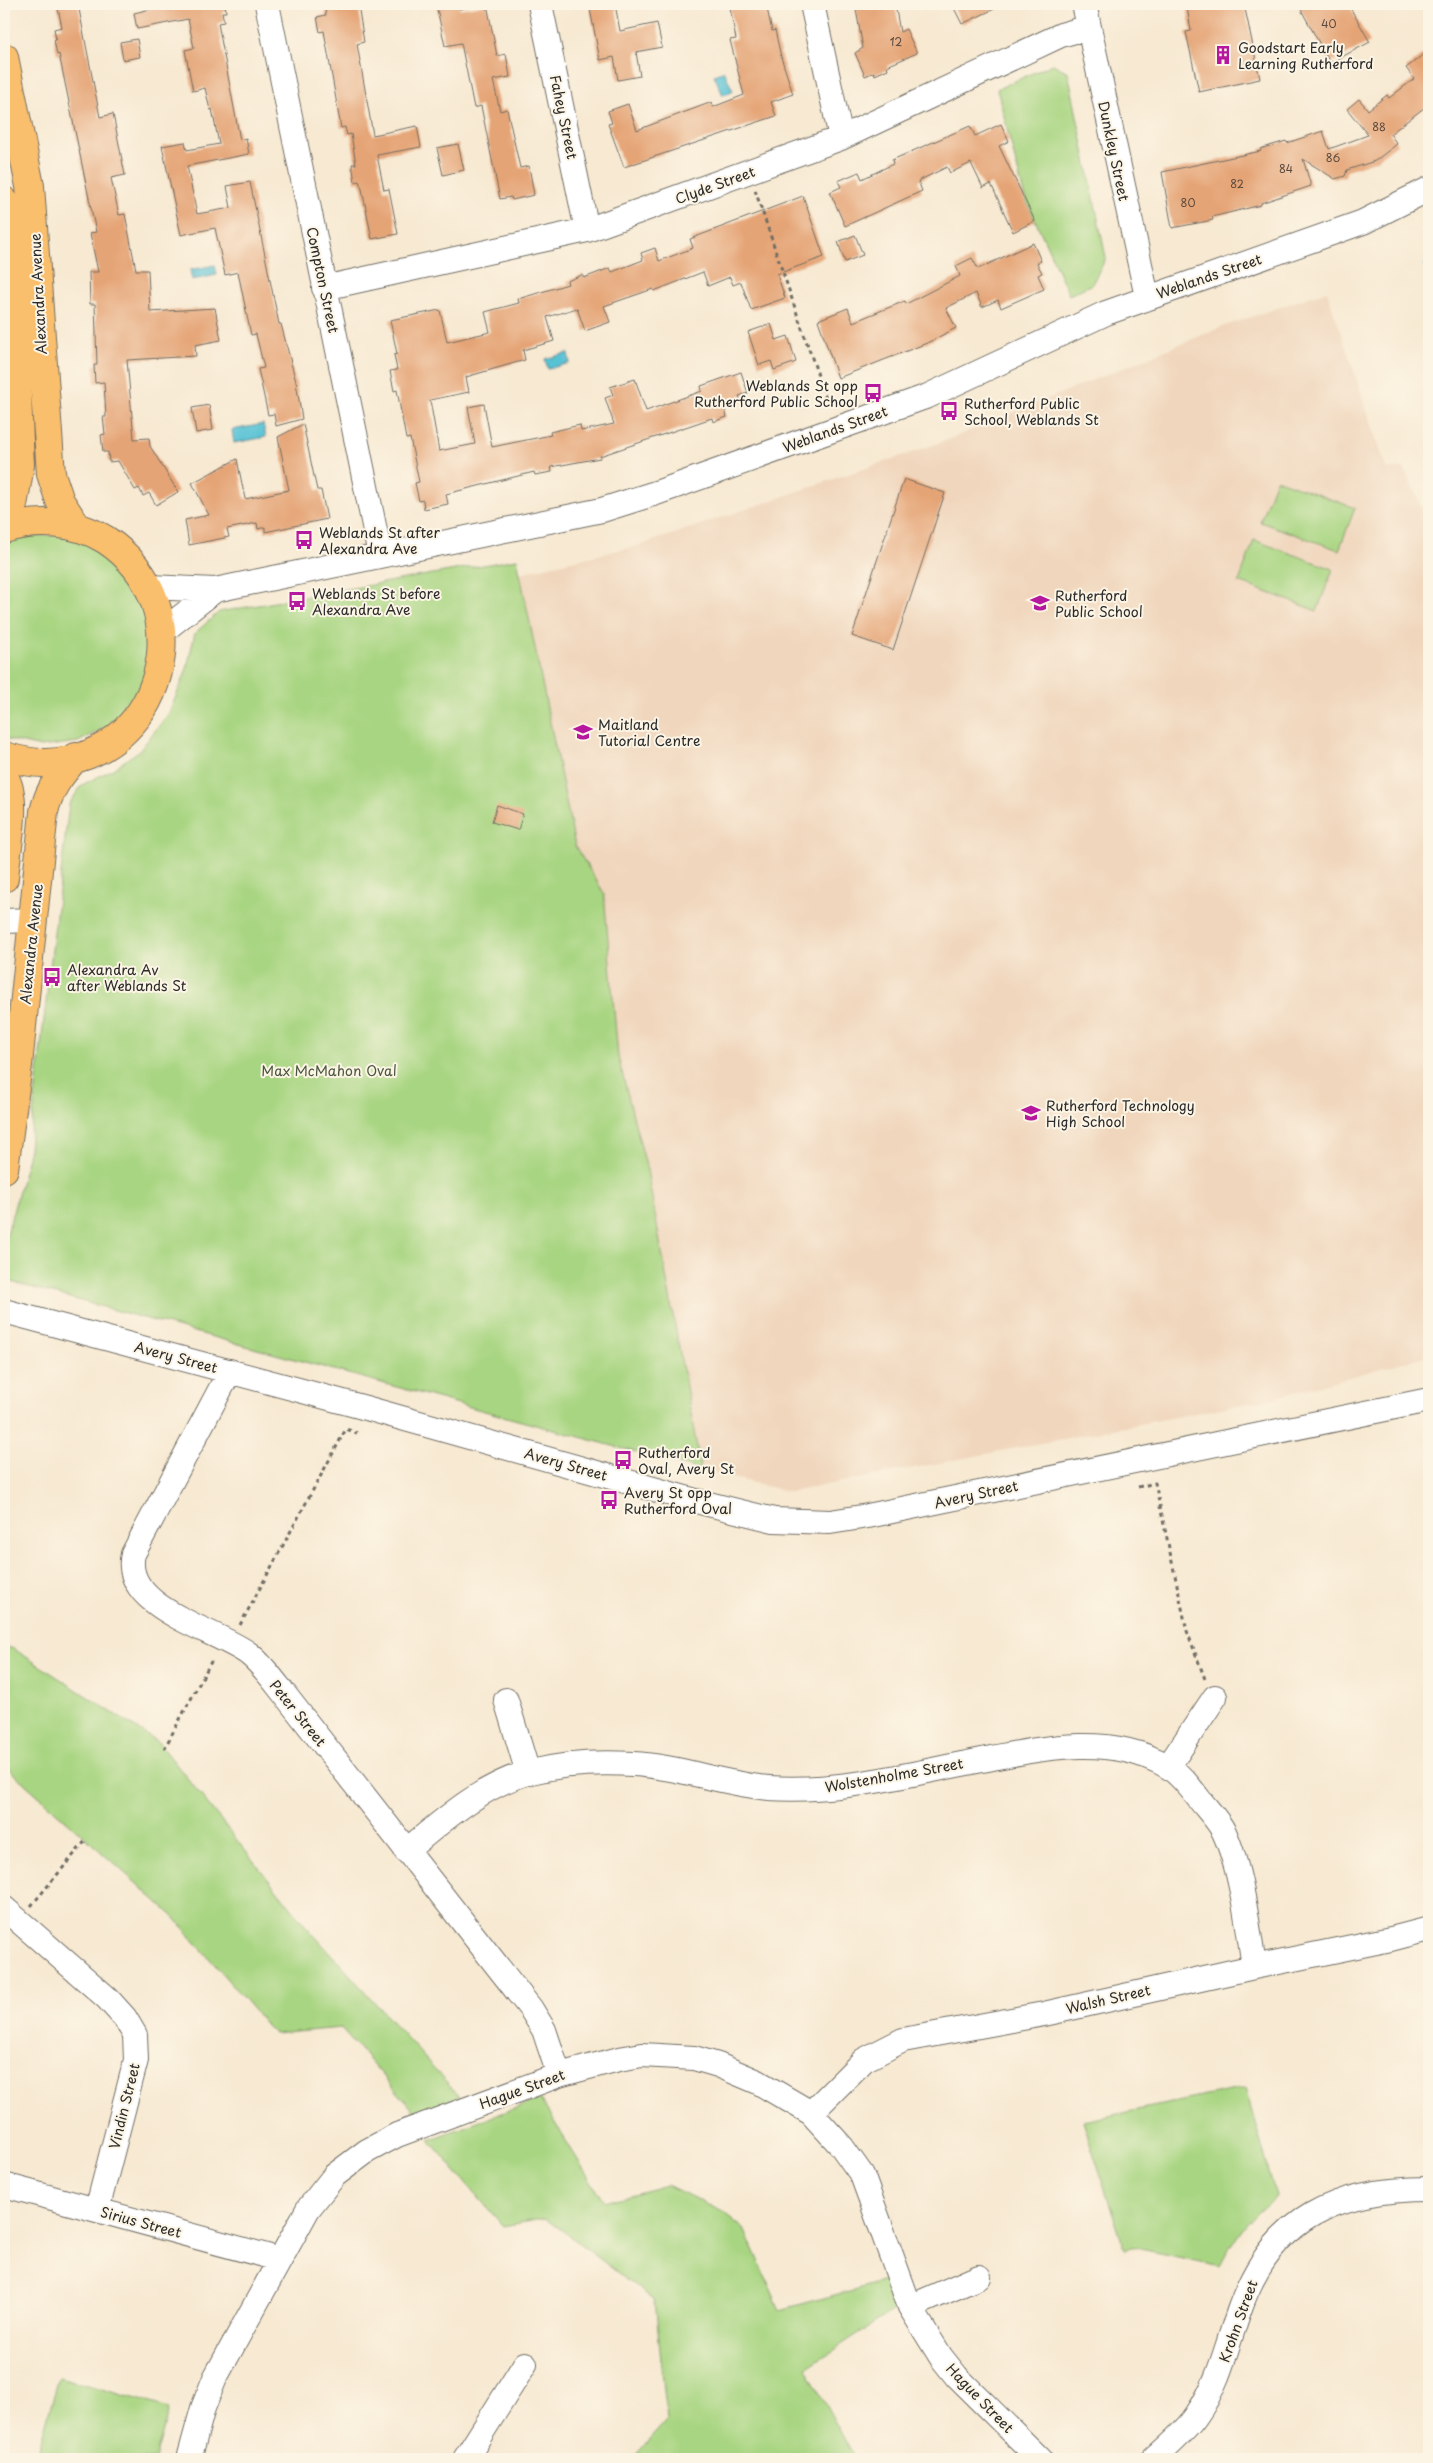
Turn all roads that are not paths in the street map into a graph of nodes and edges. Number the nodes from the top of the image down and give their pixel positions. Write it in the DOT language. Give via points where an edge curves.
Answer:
graph roads {
  1 [pos="267,4"];
  2 [pos="540,4"];
  3 [pos="812,4"];
  4 [pos="1084,4"];
  5 [pos="1089,28"];
  6 [pos="4,57"];
  7 [pos="841,138"];
  8 [pos="1429,189"];
  9 [pos="4,201"];
  10 [pos="587,230"];
  11 [pos="324,288"];
  12 [pos="1147,297"];
  13 [pos="78,527"];
  14 [pos="5,528"];
  15 [pos="380,555"];
  16 [pos="150,587"];
  17 [pos="215,590"];
  18 [pos="163,631"];
  19 [pos="4,756"];
  20 [pos="76,757"];
  21 [pos="4,776"];
  22 [pos="4,878"];
  23 [pos="33,920"];
  24 [pos="4,921"];
  25 [pos="4,1170"];
  26 [pos="4,1311"];
  27 [pos="230,1371"];
  28 [pos="1429,1407"];
  29 [pos="1215,1697"];
  30 [pos="506,1700"];
  31 [pos="1168,1767"];
  32 [pos="528,1773"];
  33 [pos="406,1851"];
  34 [pos="11,1914"];
  35 [pos="1429,1929"];
  36 [pos="1254,1967"];
  37 [pos="559,2075"];
  38 [pos="811,2113"];
  39 [pos="4,2185"];
  40 [pos="1429,2189"];
  41 [pos="97,2210"];
  42 [pos="278,2259"];
  43 [pos="979,2277"];
  44 [pos="910,2307"];
  45 [pos="525,2364"];
  46 [pos="189,2459"];
  47 [pos="465,2459"];
  48 [pos="1040,2459"];
  49 [pos="1154,2459"];
  1 -- 11 [label="street, Compton Street"];
  2 -- 10 [label="street, Fahey Street"];
  3 -- 7 [label="street"];
  4 -- 5 [label="street, Dunkley Street"];
  5 -- 7 [label="street, Clyde Street" via="1061,36"];
  5 -- 12 [label="street, Dunkley Street"];
  6 -- 13 [label="main road, Alexandra Avenue" via="30,186 51,474 60,501"];
  7 -- 10 [label="street, Clyde Street"];
  8 -- 12 [label="street, Weblands Street" via="1363,222"];
  9 -- 14 [label="main road, Alexandra Avenue" via="10,230 20,466 13,506"];
  10 -- 11 [label="street, Clyde Street"];
  11 -- 15 [label="street, Compton Street"];
  12 -- 15 [label="street, Weblands Street" via="1067,330 949,388 659,492 541,524"];
  13 -- 14 [label="main road" via="41,522"];
  13 -- 16 [label="main road" via="120,549"];
  15 -- 17 [label="street, Weblands Street"];
  16 -- 17 [label="street, Weblands Street"];
  16 -- 18 [label="main road"];
  17 -- 18 [label="street, Weblands Street"];
  18 -- 20 [label="main road" via="159,675 140,714 108,744"];
  19 -- 20 [label="main road" via="46,763"];
  20 -- 23 [label="main road, Alexandra Avenue" via="48,795"];
  21 -- 22 [label="main road" via="11,801"];
  23 -- 24 [label="street"];
  23 -- 25 [label="main road, Alexandra Avenue"];
  26 -- 27 [label="street, Avery Street"];
  27 -- 28 [label="street, Avery Street" via="696,1501 774,1520 806,1522 868,1516"];
  27 -- 33 [label="street, Peter Street" via="133,1554 132,1574 140,1590 155,1603 249,1654 289,1700"];
  29 -- 31 [label="street"];
  30 -- 32 [label="street"];
  31 -- 32 [label="street, Wolstenholme Street" via="1130,1750 1103,1746 1042,1748 865,1782 805,1788 732,1783 634,1764 555,1767"];
  31 -- 36 [label="street, Wolstenholme Street" via="1186,1782 1223,1829 1232,1854"];
  32 -- 33 [label="street, Wolstenholme Street" via="490,1789 464,1805"];
  33 -- 37 [label="street, Peter Street" via="531,2009 544,2030"];
  34 -- 41 [label="street, Vindin Street" via="107,1998 126,2018 135,2035 136,2060"];
  35 -- 36 [label="street, Walsh Street"];
  36 -- 38 [label="street, Walsh Street" via="1044,2014 903,2040 864,2060"];
  37 -- 38 [label="street, Hague Street" via="642,2055 694,2058 758,2082"];
  37 -- 42 [label="street, Hague Street" via="397,2135 367,2151 335,2174 308,2209"];
  38 -- 44 [label="street, Hague Street" via="862,2175"];
  39 -- 41 [label="street, Sirius Street"];
  40 -- 49 [label="street, Krohn Street" via="1383,2191 1332,2204 1298,2222 1283,2236 1256,2270 1220,2370 1196,2417"];
  41 -- 42 [label="street, Sirius Street"];
  42 -- 46 [label="street, Hague Street" via="215,2378"];
  43 -- 44 [label="street"];
  44 -- 48 [label="street, Hague Street" via="957,2377"];
  45 -- 47 [label="street"];
}
